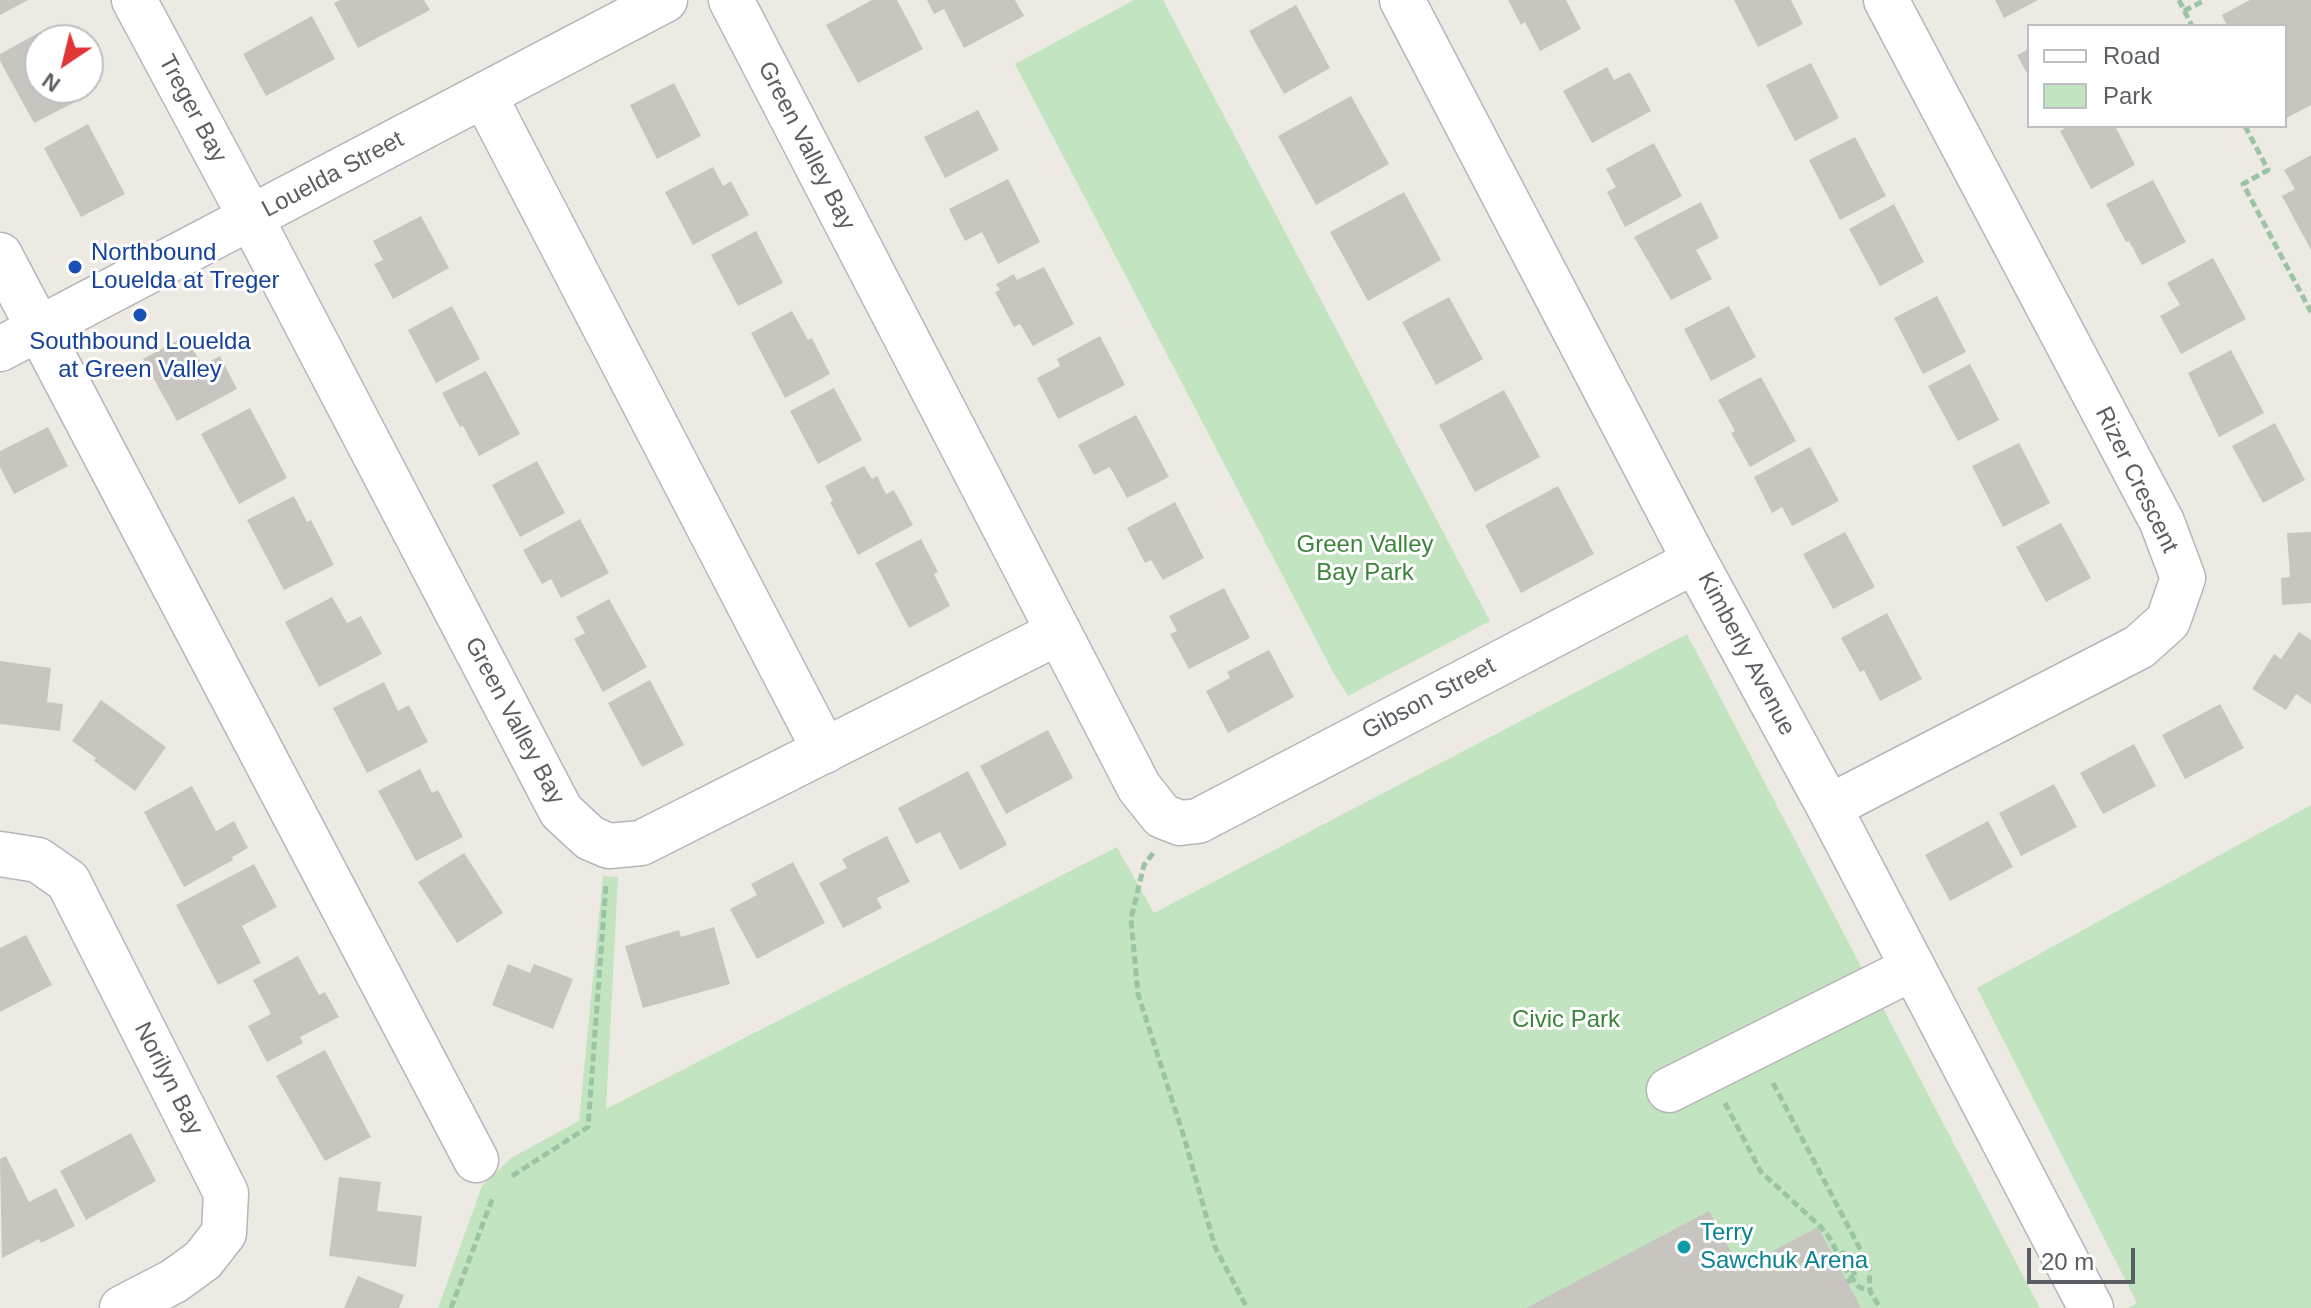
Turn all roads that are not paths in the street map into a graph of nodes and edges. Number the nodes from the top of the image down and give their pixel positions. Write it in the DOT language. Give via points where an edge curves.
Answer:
graph roads {
  1 [pos="665,0"];
  2 [pos="731,0"];
  3 [pos="1402,0"];
  4 [pos="1886,0"];
  5 [pos="136,1"];
  6 [pos="484,95"];
  7 [pos="251,218"];
  8 [pos="0,255"];
  9 [pos="39,328"];
  10 [pos="0,349"];
  11 [pos="1695,561"];
  12 [pos="1059,632"];
  13 [pos="825,751"];
  14 [pos="1829,807"];
  15 [pos="1168,819"];
  16 [pos="0,854"];
  17 [pos="1913,968"];
  18 [pos="1669,1090"];
  19 [pos="494,1174"];
  20 [pos="122,1308"];
  21 [pos="2091,1308"];
  1 -- 6 [label="street, Louelda Street"];
  2 -- 12 [label="street, Green Valley Bay"];
  3 -- 11 [label="street, Kimberly Avenue"];
  4 -- 14 [label="street, Rizer Crescent" via="2162,522 2183,578 2168,621 2139,647"];
  5 -- 7 [label="street, Treger Bay"];
  6 -- 7 [label="street, Louelda Street"];
  6 -- 13 [label="street"];
  7 -- 9 [label="street, Louelda Street"];
  7 -- 13 [label="street, Green Valley Bay" via="561,811 590,838 609,846 641,843"];
  8 -- 9 [label="street"];
  9 -- 10 [label="street, Louelda Street"];
  9 -- 19 [label="street"];
  11 -- 14 [label="street, Kimberly Avenue"];
  11 -- 15 [label="street, Gibson Street" via="1198,821"];
  12 -- 13 [label="street"];
  12 -- 15 [label="street, Green Valley Bay" via="1139,787"];
  14 -- 17 [label="street, Kimberly Avenue"];
  16 -- 20 [label="street, Norilyn Bay" via="38,860 68,881 226,1193 224,1233 203,1260"];
  17 -- 18 [label="street"];
  17 -- 21 [label="street, Kimberly Avenue"];
}
